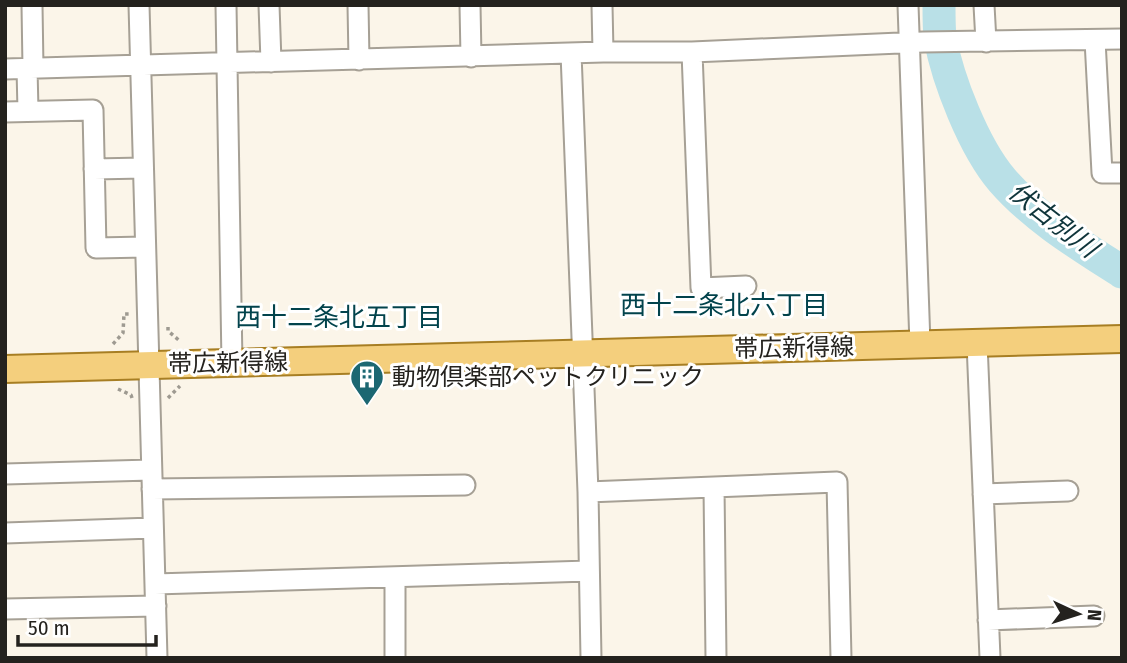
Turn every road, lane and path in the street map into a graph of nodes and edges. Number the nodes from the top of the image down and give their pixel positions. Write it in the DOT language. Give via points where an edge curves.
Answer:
graph roads {
  1 [pos="32,5"];
  2 [pos="139,5"];
  3 [pos="226,5"];
  4 [pos="269,5"];
  5 [pos="358,5"];
  6 [pos="470,5"];
  7 [pos="602,5"];
  8 [pos="908,5"];
  9 [pos="984,5"];
  10 [pos="1122,39"];
  11 [pos="1095,40"];
  12 [pos="981,41"];
  13 [pos="916,42"];
  14 [pos="603,52"];
  15 [pos="692,52"];
  16 [pos="571,53"];
  17 [pos="471,57"];
  18 [pos="359,60"];
  19 [pos="227,62"];
  20 [pos="271,62"];
  21 [pos="141,66"];
  22 [pos="30,68"];
  23 [pos="5,69"];
  24 [pos="5,111"];
  25 [pos="28,111"];
  26 [pos="143,168"];
  27 [pos="94,169"];
  28 [pos="1122,173"];
  29 [pos="145,247"];
  30 [pos="746,286"];
  31 [pos="1122,339"];
  32 [pos="977,343"];
  33 [pos="920,344"];
  34 [pos="582,353"];
  35 [pos="232,363"];
  36 [pos="148,365"];
  37 [pos="5,369"];
  38 [pos="5,474"];
  39 [pos="152,479"];
  40 [pos="465,485"];
  41 [pos="714,487"];
  42 [pos="1068,491"];
  43 [pos="588,492"];
  44 [pos="983,494"];
  45 [pos="153,528"];
  46 [pos="5,533"];
  47 [pos="588,571"];
  48 [pos="395,578"];
  49 [pos="155,584"];
  50 [pos="156,606"];
  51 [pos="5,609"];
  52 [pos="1094,616"];
  53 [pos="988,620"];
  54 [pos="157,658"];
  55 [pos="395,658"];
  56 [pos="591,658"];
  57 [pos="716,658"];
  58 [pos="841,658"];
  59 [pos="990,658"];
  1 -- 22 [label="street"];
  2 -- 21 [label="street"];
  3 -- 19 [label="street"];
  4 -- 20 [label="street"];
  5 -- 18 [label="street"];
  6 -- 17 [label="street"];
  7 -- 14 [label="street"];
  8 -- 13 [label="street"];
  9 -- 12 [label="street"];
  10 -- 11 [label="street"];
  11 -- 12 [label="street"];
  11 -- 28 [label="street" via="1102,173"];
  12 -- 13 [label="street"];
  13 -- 15 [label="street"];
  13 -- 33 [label="street"];
  14 -- 15 [label="street"];
  14 -- 16 [label="street"];
  15 -- 30 [label="street" via="701,288"];
  16 -- 17 [label="street"];
  16 -- 34 [label="street"];
  17 -- 18 [label="street"];
  18 -- 20 [label="street"];
  19 -- 20 [label="street"];
  19 -- 21 [label="street"];
  19 -- 35 [label="street"];
  21 -- 22 [label="street"];
  21 -- 26 [label="street"];
  22 -- 23 [label="street"];
  22 -- 25 [label="street"];
  24 -- 25 [label="street"];
  25 -- 27 [label="street" via="93,110"];
  26 -- 27 [label="street"];
  26 -- 29 [label="street"];
  27 -- 29 [label="street" via="96,248"];
  29 -- 36 [label="street"];
  31 -- 32 [label="main road, 帯広新得線"];
  32 -- 33 [label="main road, 帯広新得線"];
  32 -- 44 [label="street"];
  33 -- 34 [label="main road, 帯広新得線"];
  34 -- 35 [label="main road, 帯広新得線"];
  34 -- 43 [label="street"];
  35 -- 36 [label="main road, 帯広新得線"];
  36 -- 37 [label="main road, 帯広新得線"];
  36 -- 39 [label="street"];
  38 -- 39 [label="street"];
  39 -- 40 [label="street"];
  39 -- 45 [label="street"];
  41 -- 43 [label="street"];
  41 -- 57 [label="street"];
  41 -- 58 [label="street" via="837,482"];
  42 -- 44 [label="street"];
  43 -- 47 [label="street"];
  44 -- 53 [label="street"];
  45 -- 46 [label="street"];
  45 -- 49 [label="street"];
  47 -- 48 [label="street"];
  47 -- 56 [label="street"];
  48 -- 49 [label="street"];
  48 -- 55 [label="street"];
  49 -- 50 [label="street"];
  50 -- 51 [label="street"];
  50 -- 54 [label="street"];
  52 -- 53 [label="street"];
  53 -- 59 [label="street"];
}
